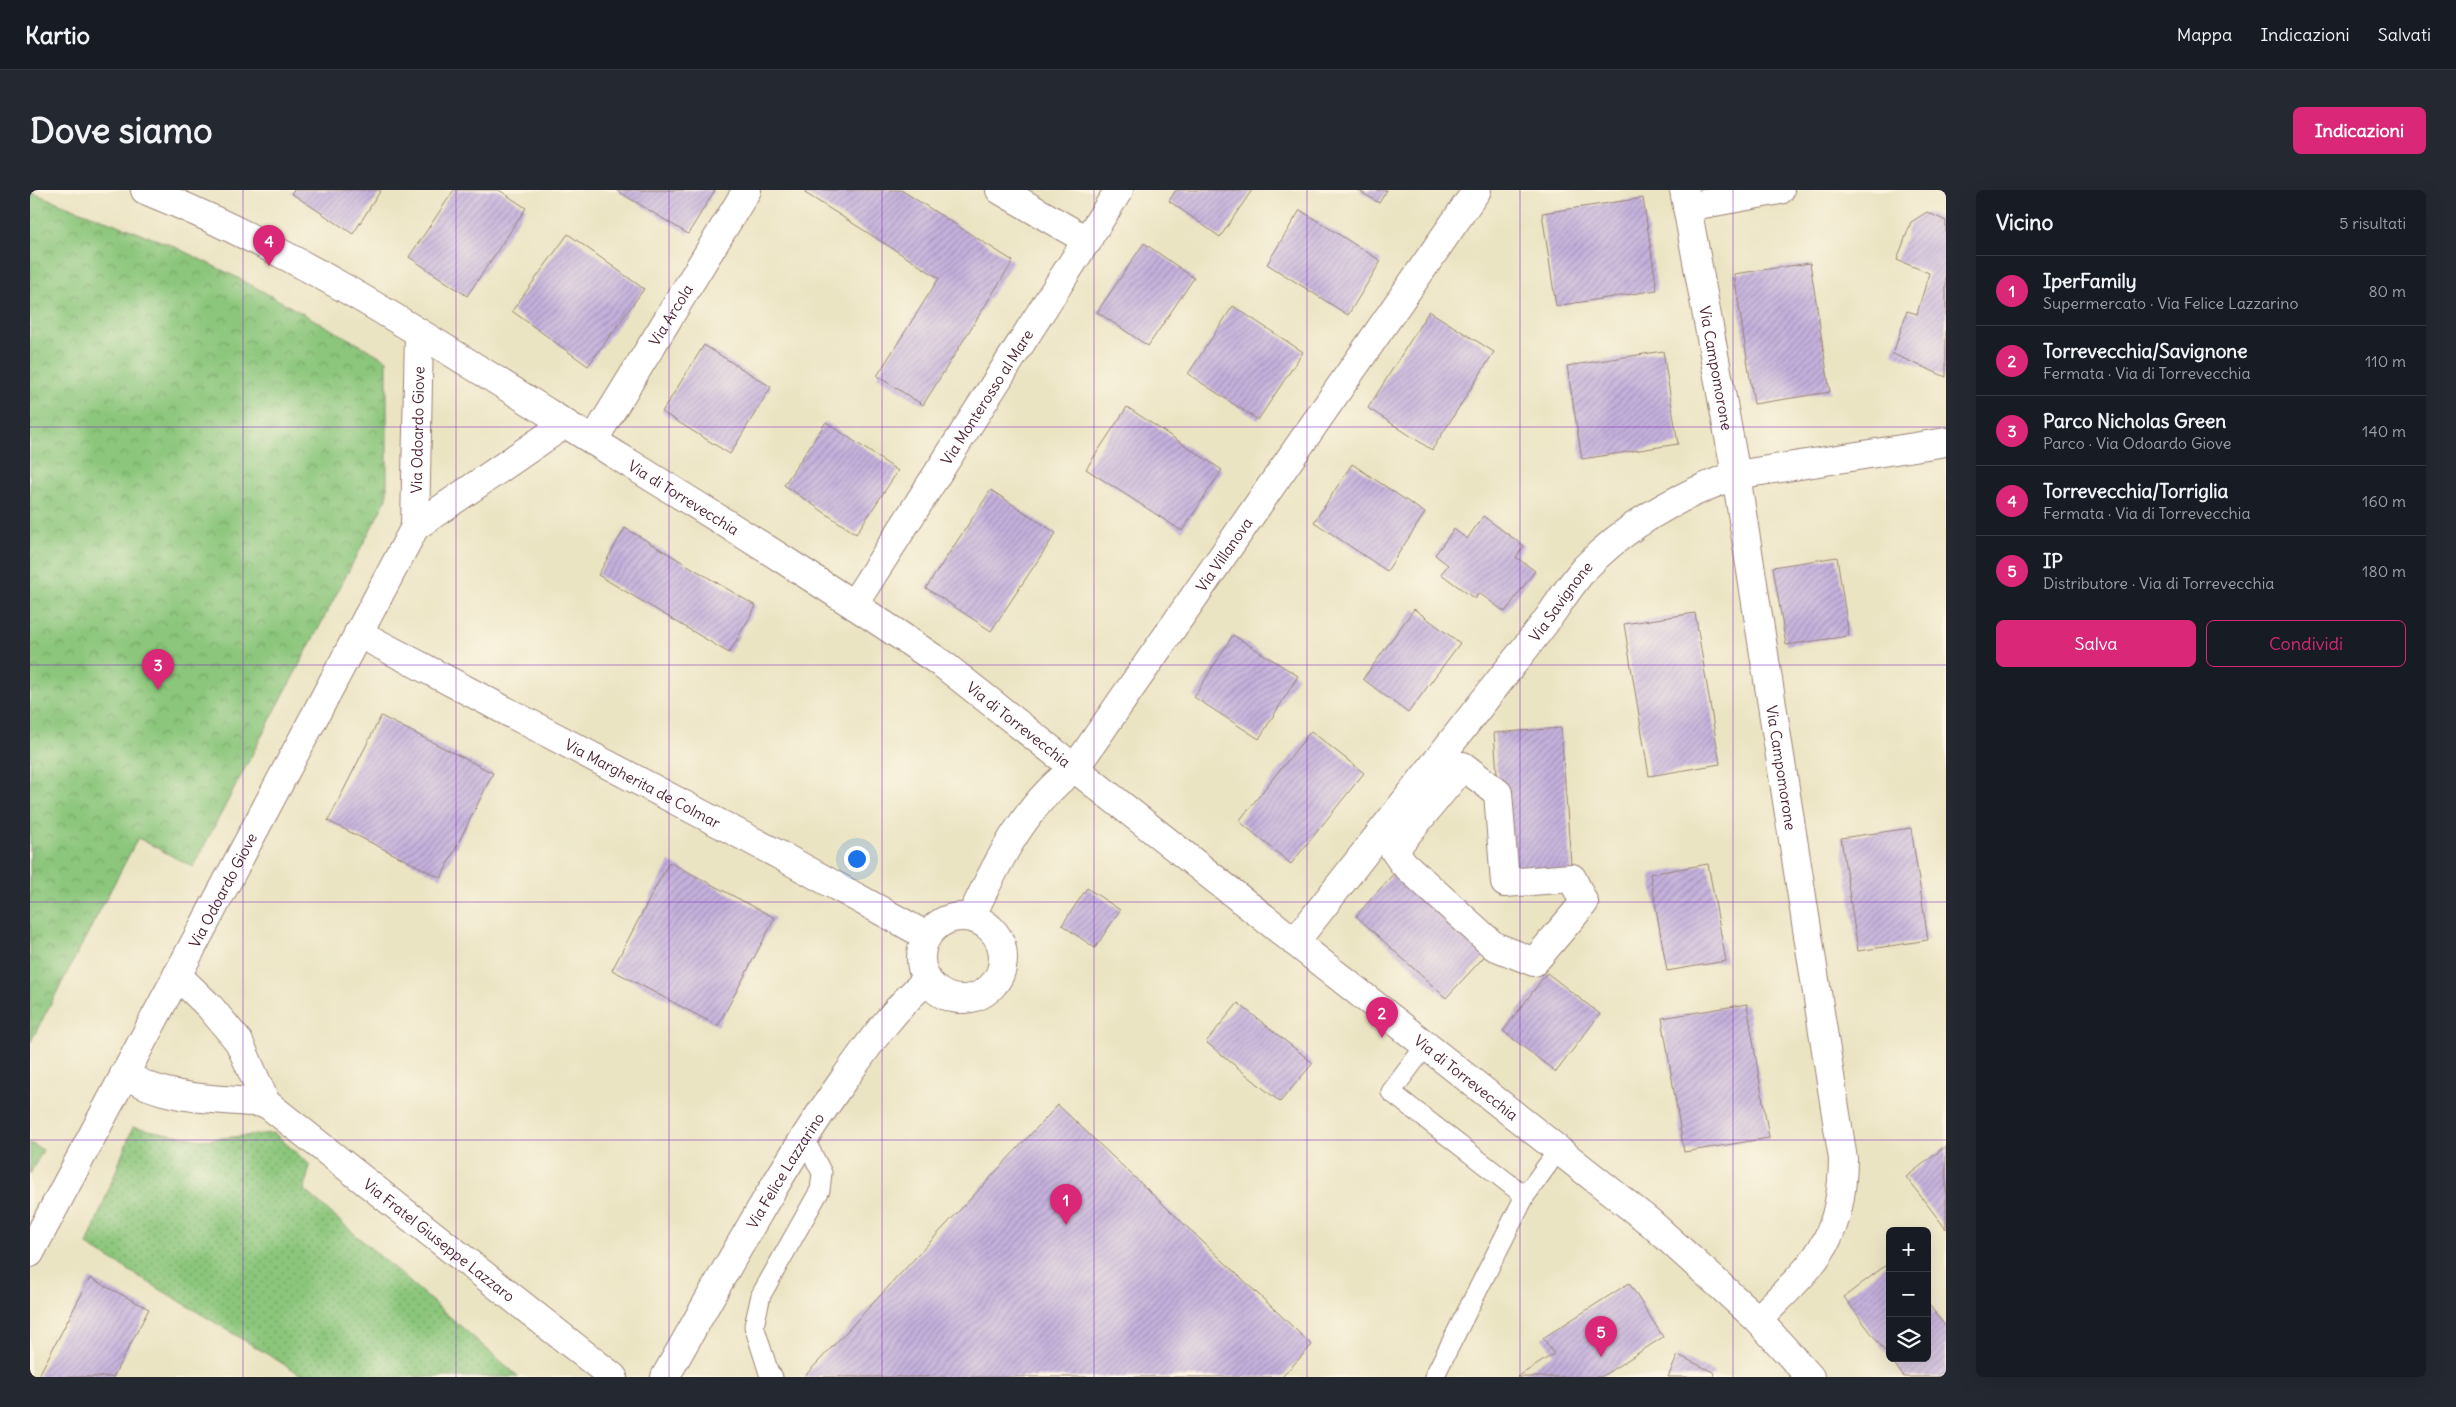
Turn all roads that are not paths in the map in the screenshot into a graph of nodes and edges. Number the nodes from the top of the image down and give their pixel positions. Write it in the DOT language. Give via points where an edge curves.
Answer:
graph roads {
  1 [pos="145,190"];
  2 [pos="747,190"];
  3 [pos="1000,190"];
  4 [pos="1119,190"];
  5 [pos="1477,190"];
  6 [pos="1780,190"];
  7 [pos="1685,198"];
  8 [pos="1088,241"];
  9 [pos="419,333"];
  10 [pos="566,424"];
  11 [pos="593,440"];
  12 [pos="1946,442"];
  13 [pos="1736,475"];
  14 [pos="415,527"];
  15 [pos="854,604"];
  16 [pos="358,634"];
  17 [pos="1075,768"];
  18 [pos="971,917"];
  19 [pos="927,936"];
  20 [pos="1295,942"];
  21 [pos="1494,946"];
  22 [pos="177,975"];
  23 [pos="927,980"];
  24 [pos="1426,1045"];
  25 [pos="124,1074"];
  26 [pos="266,1103"];
  27 [pos="804,1138"];
  28 [pos="1559,1149"];
  29 [pos="1525,1196"];
  30 [pos="30,1253"];
  31 [pos="1758,1320"];
  32 [pos="613,1377"];
  33 [pos="665,1377"];
  34 [pos="773,1377"];
  35 [pos="1434,1377"];
  36 [pos="1810,1377"];
  1 -- 9 [label="street, Via di Torrevecchia" via="309,266"];
  2 -- 11 [label="street, Via Arcola"];
  3 -- 8 [label="street"];
  4 -- 8 [label="street, Via Monterosso al Mare"];
  5 -- 17 [label="street, Via Villanova"];
  6 -- 7 [label="street"];
  7 -- 13 [label="street, Via Campomorone"];
  8 -- 15 [label="street, Via Monterosso al Mare"];
  9 -- 10 [label="street, Via di Torrevecchia"];
  9 -- 14 [label="street, Via Odoardo Giove"];
  10 -- 11 [label="street, Via di Torrevecchia"];
  10 -- 14 [label="street, Via Odoardo Giove"];
  11 -- 15 [label="street, Via di Torrevecchia"];
  12 -- 13 [label="street, Via Savignone"];
  13 -- 20 [label="street, Via Savignone" via="1712,483 1642,521 1616,539 1584,570"];
  13 -- 31 [label="street, Via Campomorone" via="1843,1159 1842,1196 1836,1222 1825,1247"];
  14 -- 16 [label="street, Via Odoardo Giove"];
  15 -- 17 [label="street, Via di Torrevecchia" via="945,666"];
  16 -- 19 [label="street, Via Margherita de Colmar"];
  16 -- 22 [label="street, Via Odoardo Giove"];
  17 -- 18 [label="street, Via Villanova" via="1044,793 999,859"];
  17 -- 20 [label="street, Via di Torrevecchia"];
  18 -- 19 [label="street" via="946,919"];
  18 -- 23 [label="street" via="984,923 1002,945 1004,960 993,986 983,994 958,1000 941,993"];
  19 -- 23 [label="street" via="921,959"];
  20 -- 24 [label="street, Via di Torrevecchia"];
  21 -- 21 [label="street" via="1534,962 1584,903 1572,878 1505,883 1498,794 1463,766 1394,850 1403,864"];
  22 -- 25 [label="street, Via Odoardo Giove"];
  22 -- 26 [label="street" via="239,1042"];
  23 -- 27 [label="street, Via Felice Lazzarino" via="882,1026"];
  24 -- 28 [label="street, Via di Torrevecchia"];
  24 -- 29 [label="lane" via="1390,1092"];
  25 -- 26 [label="street" via="166,1092"];
  25 -- 30 [label="street, Via Odoardo Giove"];
  26 -- 32 [label="street, Via Fratel Giuseppe Lazzaro"];
  27 -- 33 [label="street, Via Felice Lazzarino"];
  27 -- 34 [label="lane" via="822,1173 820,1190 761,1295 754,1326"];
  28 -- 29 [label="lane"];
  28 -- 31 [label="street, Via di Torrevecchia" via="1678,1246"];
  29 -- 35 [label="lane"];
  31 -- 36 [label="street, Via di Torrevecchia"];
}
